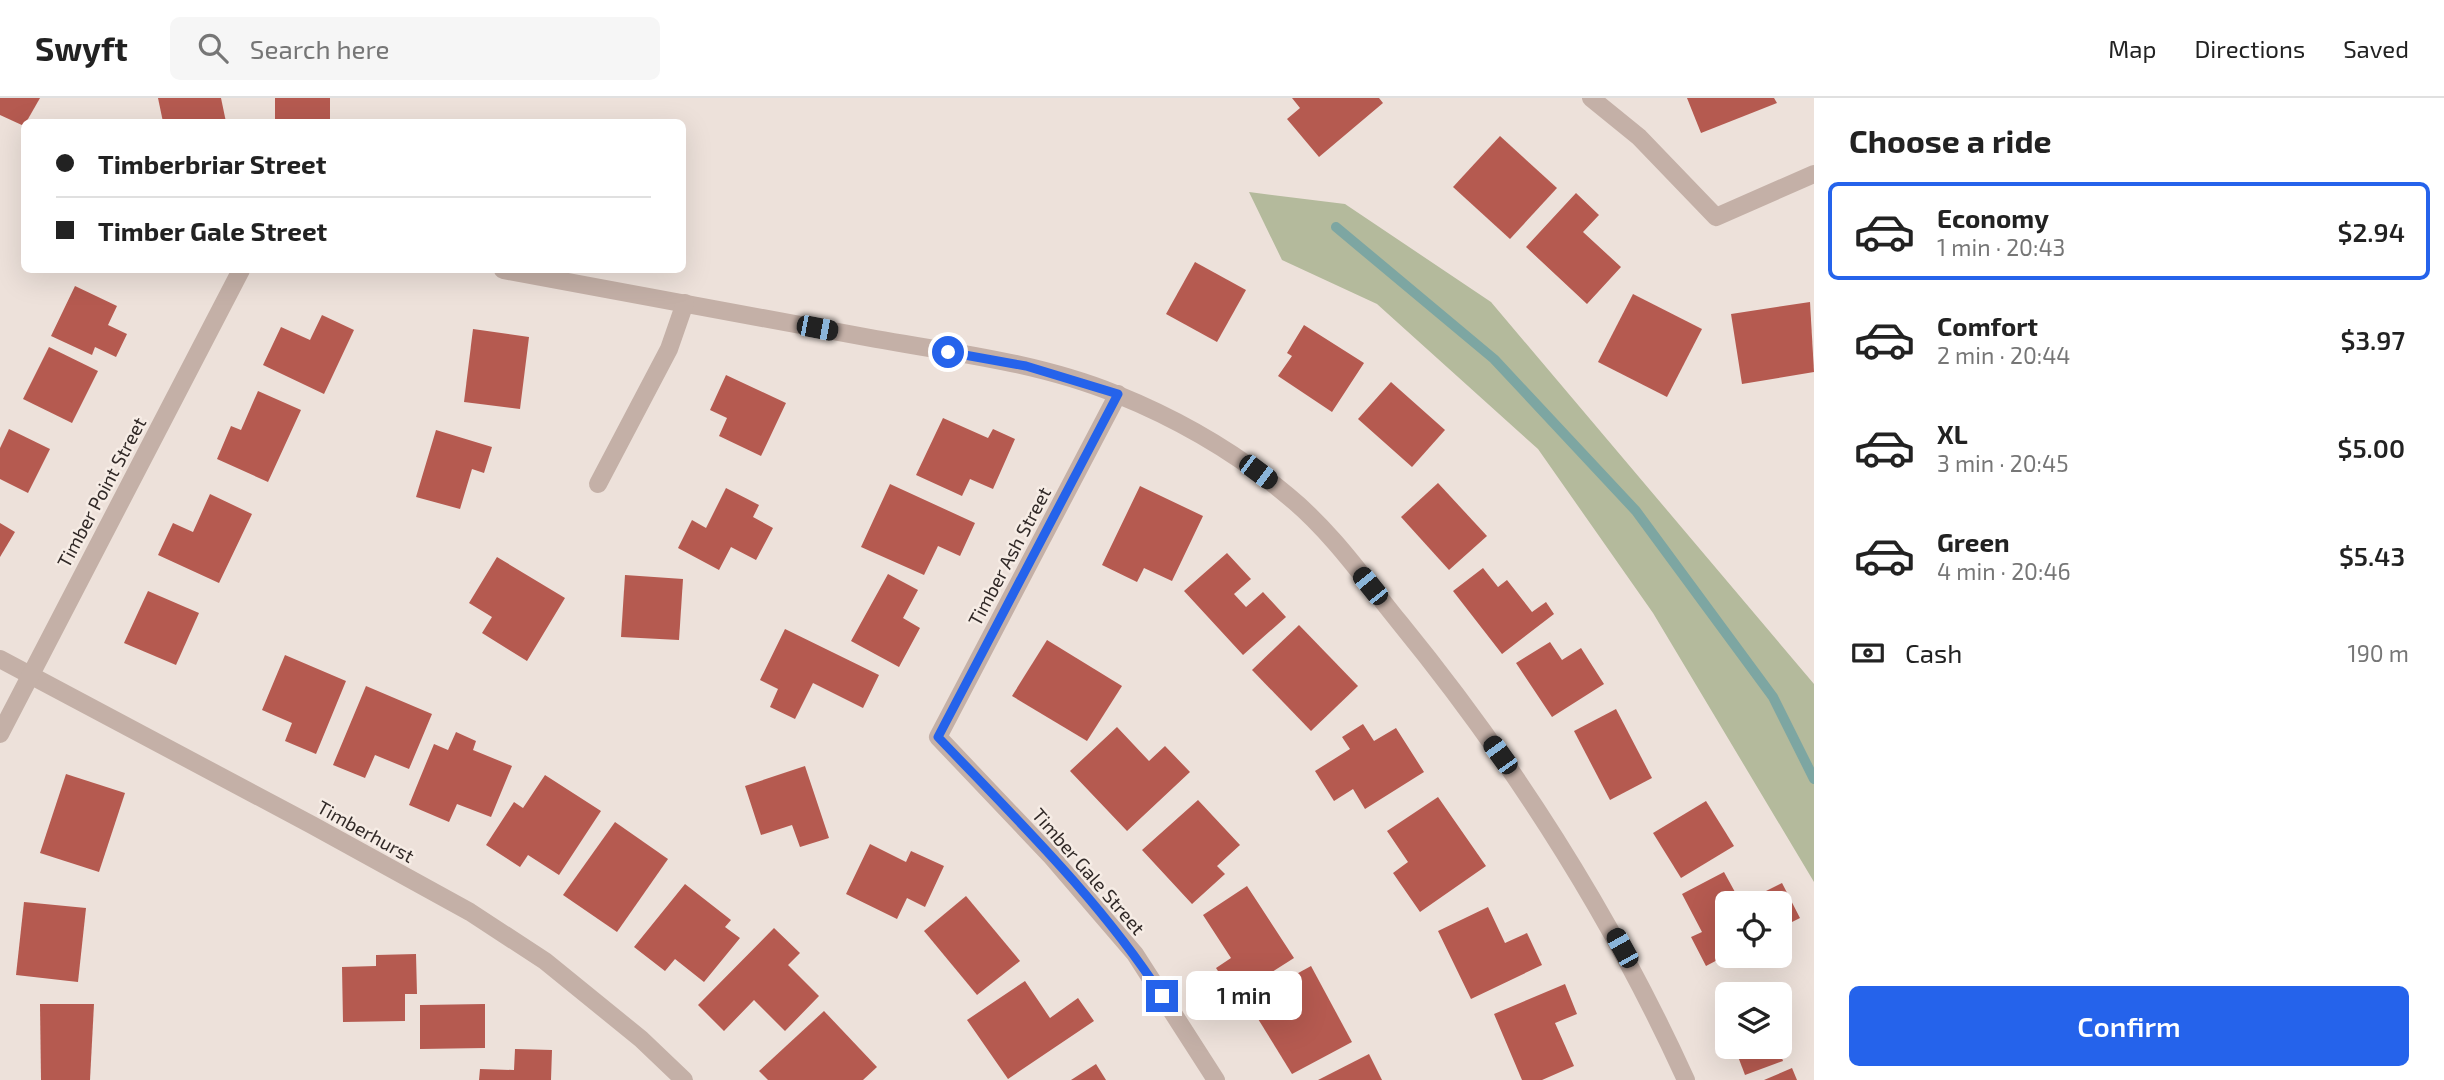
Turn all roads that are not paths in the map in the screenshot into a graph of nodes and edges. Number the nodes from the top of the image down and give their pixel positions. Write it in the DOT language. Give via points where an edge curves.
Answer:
graph roads {
  1 [pos="1591,98"];
  2 [pos="1814,174"];
  3 [pos="239,273"];
  4 [pos="520,273"];
  5 [pos="685,303"];
  6 [pos="1118,394"];
  7 [pos="598,484"];
  8 [pos="0,659"];
  9 [pos="29,674"];
  10 [pos="0,734"];
  11 [pos="938,737"];
  12 [pos="684,1080"];
  13 [pos="1216,1080"];
  14 [pos="1686,1080"];
  1 -- 2 [label="street" via="1639,137 1716,217"];
  3 -- 9 [label="street, Timber Point Street"];
  4 -- 5 [label="street"];
  5 -- 6 [label="street" via="1026,366"];
  5 -- 7 [label="street" via="669,349"];
  6 -- 11 [label="street, Timber Ash Street"];
  6 -- 14 [label="street" via="1241,460 1291,498 1337,544 1437,668 1532,798 1641,983"];
  8 -- 9 [label="street, Timberhurst"];
  9 -- 10 [label="street, Timber Point Street"];
  9 -- 12 [label="street, Timberhurst" via="470,912 545,961"];
  11 -- 13 [label="street, Timber Gale Street" via="1050,855 1135,954"];
}
